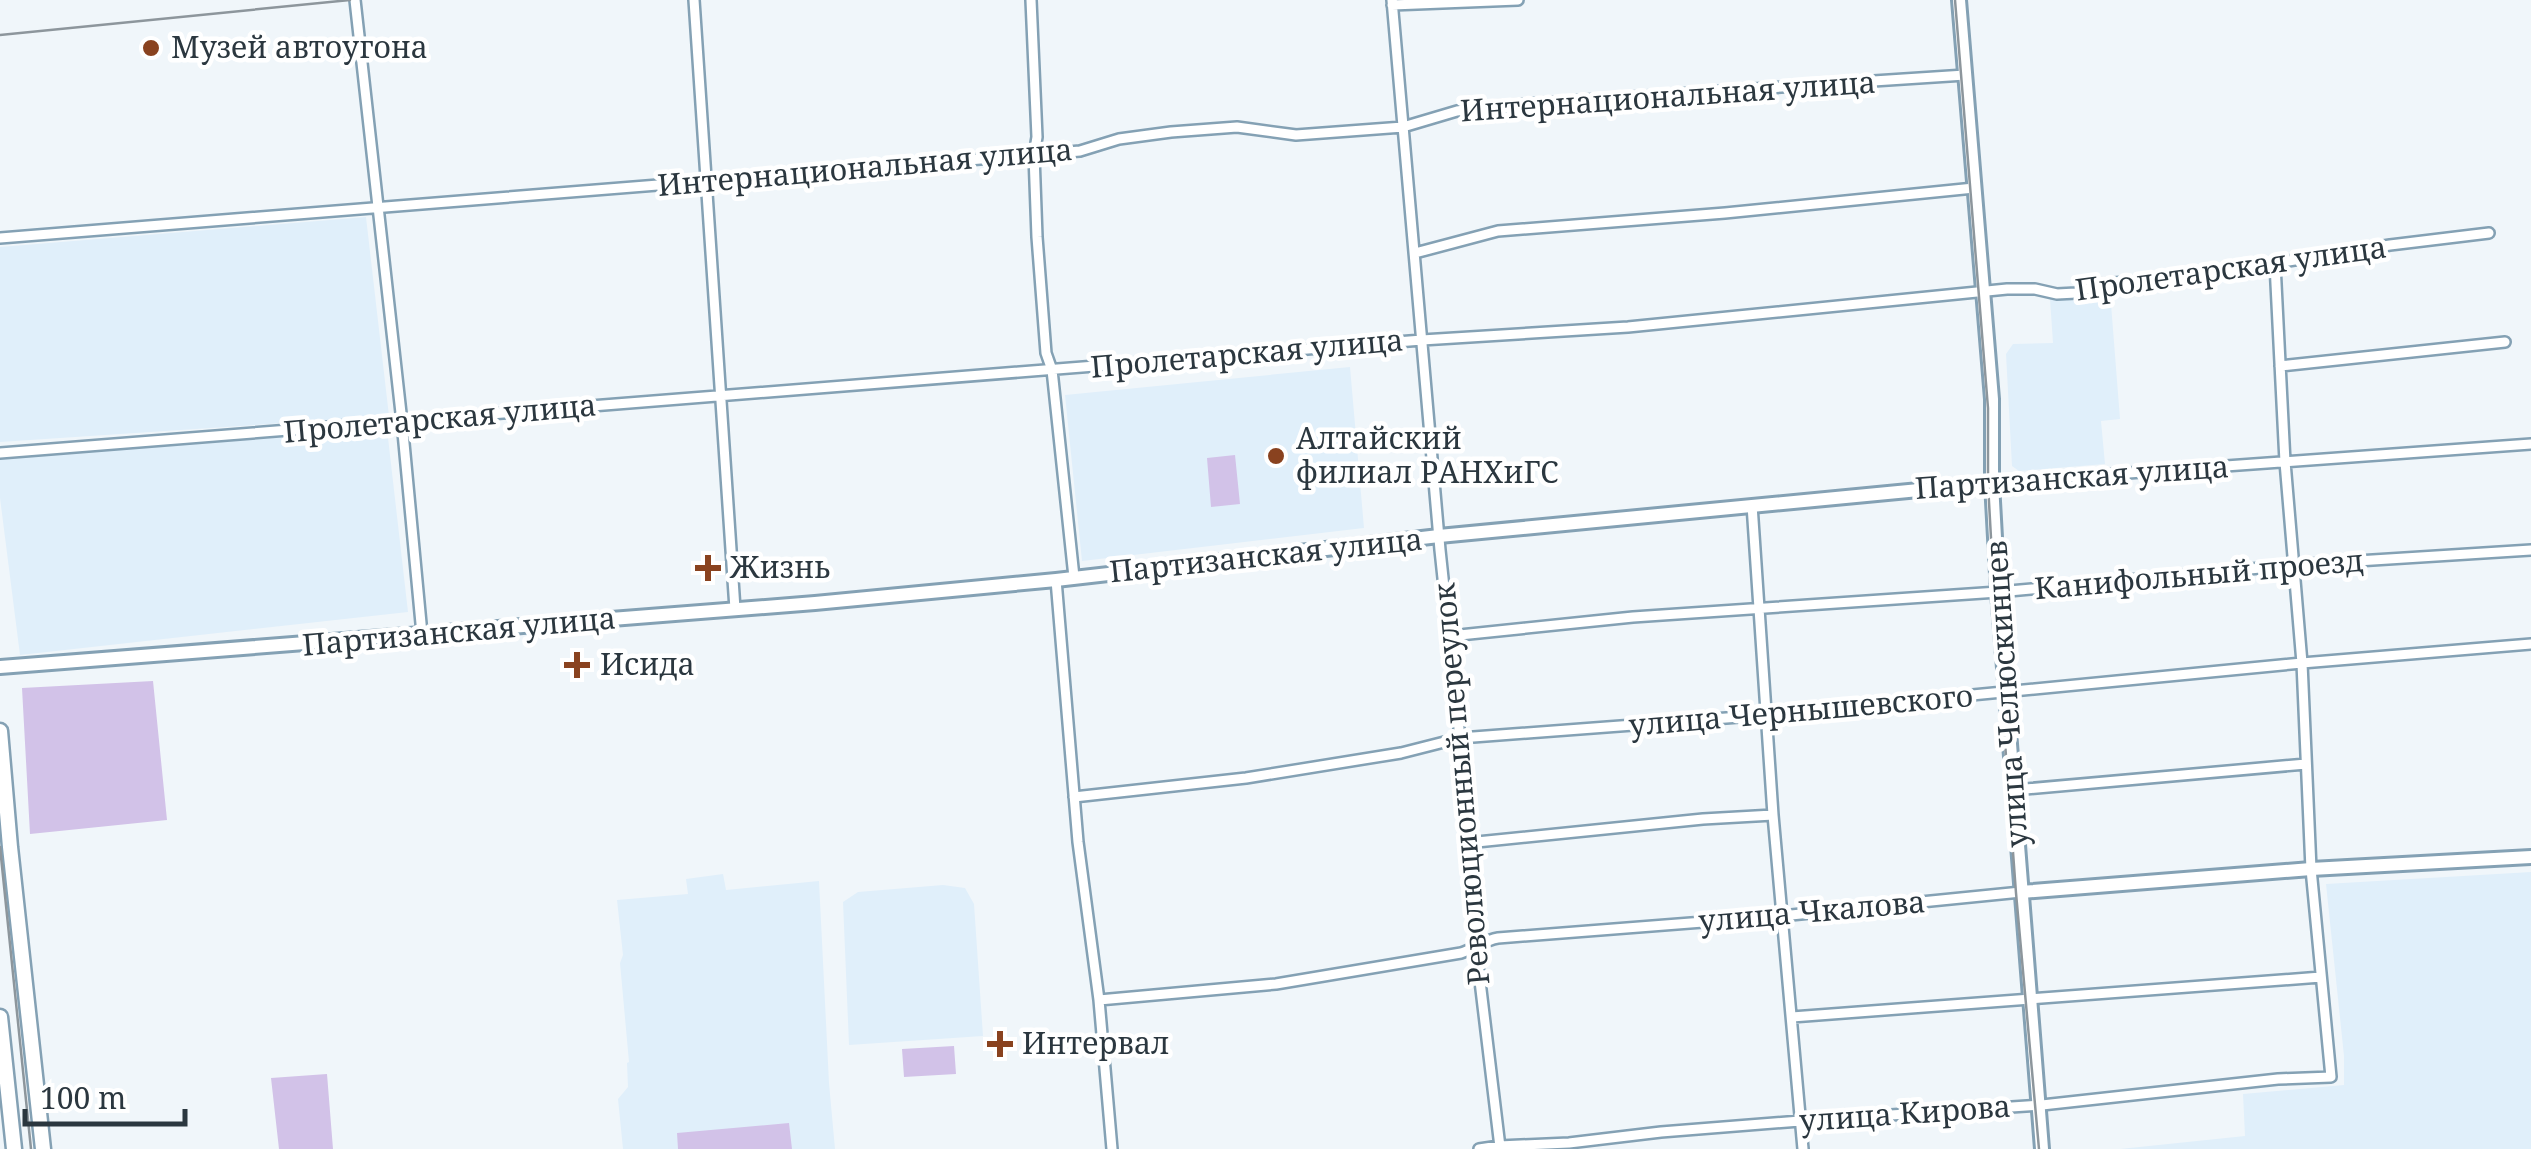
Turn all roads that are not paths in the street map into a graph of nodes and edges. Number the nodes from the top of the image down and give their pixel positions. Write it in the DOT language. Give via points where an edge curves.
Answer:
graph roads {
  1 [pos="355,0"];
  2 [pos="694,0"];
  3 [pos="1031,0"];
  4 [pos="1518,0"];
  5 [pos="1959,0"];
  6 [pos="1392,2"];
  7 [pos="1965,75"];
  8 [pos="1403,127"];
  9 [pos="1034,155"];
  10 [pos="706,183"];
  11 [pos="1974,188"];
  12 [pos="378,209"];
  13 [pos="2489,234"];
  14 [pos="0,238"];
  15 [pos="1415,253"];
  16 [pos="2275,264"];
  17 [pos="1983,292"];
  18 [pos="1422,340"];
  19 [pos="2505,342"];
  20 [pos="2280,366"];
  21 [pos="1052,370"];
  22 [pos="722,398"];
  23 [pos="402,422"];
  24 [pos="2531,444"];
  25 [pos="0,453"];
  26 [pos="2285,462"];
  27 [pos="1992,483"];
  28 [pos="1752,505"];
  29 [pos="1439,536"];
  30 [pos="2531,550"];
  31 [pos="2294,565"];
  32 [pos="1074,577"];
  33 [pos="1056,580"];
  34 [pos="1998,592"];
  35 [pos="736,610"];
  36 [pos="1758,610"];
  37 [pos="422,634"];
  38 [pos="1450,636"];
  39 [pos="2531,644"];
  40 [pos="2302,663"];
  41 [pos="0,667"];
  42 [pos="2008,693"];
  43 [pos="1766,715"];
  44 [pos="0,731"];
  45 [pos="1460,738"];
  46 [pos="2306,764"];
  47 [pos="2014,790"];
  48 [pos="1074,797"];
  49 [pos="1773,815"];
  50 [pos="1468,844"];
  51 [pos="2531,857"];
  52 [pos="2312,869"];
  53 [pos="2022,892"];
  54 [pos="1781,916"];
  55 [pos="1476,948"];
  56 [pos="2321,977"];
  57 [pos="1099,1000"];
  58 [pos="2030,1000"];
  59 [pos="0,1017"];
  60 [pos="1792,1017"];
  61 [pos="4,1085"];
  62 [pos="2038,1106"];
  63 [pos="1800,1121"];
  64 [pos="1500,1148"];
  65 [pos="14,1149"];
  66 [pos="42,1149"];
  67 [pos="1112,1149"];
  68 [pos="1479,1149"];
  69 [pos="1803,1149"];
  70 [pos="2042,1149"];
  1 -- 12 [label="street"];
  2 -- 10 [label="street"];
  3 -- 9 [label="street"];
  4 -- 6 [label="street"];
  5 -- 7 [label="main road, улица Челюскинцев"];
  6 -- 8 [label="street, Революционный переулок"];
  7 -- 8 [label="street, Интернациональная улица" via="1495,106"];
  7 -- 11 [label="main road, улица Челюскинцев"];
  8 -- 9 [label="street, Интернациональная улица" via="1296,134 1188,130"];
  8 -- 15 [label="street, Революционный переулок"];
  9 -- 10 [label="street, Интернациональная улица"];
  9 -- 21 [label="street"];
  10 -- 12 [label="street, Интернациональная улица"];
  10 -- 22 [label="street"];
  11 -- 15 [label="street" via="1498,231"];
  11 -- 17 [label="main road, улица Челюскинцев"];
  12 -- 14 [label="street, Интернациональная улица"];
  12 -- 23 [label="street"];
  13 -- 16 [label="street, Пролетарская улица"];
  15 -- 18 [label="street, Революционный переулок"];
  16 -- 17 [label="street, Пролетарская улица" via="2100,284 2076,293"];
  16 -- 20 [label="street"];
  17 -- 18 [label="street, Пролетарская улица"];
  17 -- 27 [label="main road, улица Челюскинцев"];
  18 -- 21 [label="street, Пролетарская улица"];
  18 -- 29 [label="street, Революционный переулок"];
  19 -- 20 [label="street"];
  20 -- 26 [label="street"];
  21 -- 22 [label="street, Пролетарская улица"];
  21 -- 32 [label="street"];
  22 -- 23 [label="street, Пролетарская улица"];
  22 -- 35 [label="street"];
  23 -- 25 [label="street, Пролетарская улица"];
  23 -- 37 [label="street"];
  24 -- 26 [label="street, Партизанская улица"];
  26 -- 27 [label="street, Партизанская улица"];
  26 -- 31 [label="street"];
  27 -- 28 [label="main road, Партизанская улица"];
  27 -- 34 [label="main road, улица Челюскинцев"];
  28 -- 29 [label="main road, Партизанская улица"];
  28 -- 36 [label="street"];
  29 -- 32 [label="main road, Партизанская улица"];
  29 -- 38 [label="street, Революционный переулок"];
  30 -- 31 [label="street, Канифольный проезд"];
  31 -- 34 [label="street, Канифольный проезд"];
  31 -- 40 [label="street"];
  32 -- 33 [label="main road, Партизанская улица"];
  33 -- 35 [label="main road, Партизанская улица"];
  33 -- 48 [label="street"];
  34 -- 36 [label="street, Канифольный проезд"];
  34 -- 42 [label="main road, улица Челюскинцев"];
  35 -- 37 [label="main road, Партизанская улица"];
  36 -- 38 [label="street, Канифольный проезд"];
  36 -- 43 [label="street"];
  37 -- 41 [label="main road, Партизанская улица"];
  38 -- 45 [label="street, Революционный переулок"];
  39 -- 40 [label="street, улица Чернышевского"];
  40 -- 42 [label="street, улица Чернышевского"];
  40 -- 46 [label="street"];
  42 -- 43 [label="street, улица Чернышевского"];
  42 -- 47 [label="main road, улица Челюскинцев"];
  43 -- 45 [label="street, улица Чернышевского"];
  43 -- 49 [label="street"];
  44 -- 66 [label="main road"];
  45 -- 48 [label="street, улица Чернышевского" via="1246,778"];
  45 -- 50 [label="street, Революционный переулок"];
  46 -- 47 [label="street"];
  46 -- 52 [label="street"];
  47 -- 53 [label="main road, улица Челюскинцев"];
  48 -- 57 [label="street"];
  49 -- 50 [label="street"];
  49 -- 54 [label="street"];
  50 -- 55 [label="street, Революционный переулок"];
  51 -- 52 [label="main road, улица Чкалова"];
  52 -- 53 [label="main road, улица Чкалова"];
  52 -- 56 [label="street"];
  53 -- 54 [label="street, улица Чкалова"];
  53 -- 58 [label="main road, улица Челюскинцев"];
  54 -- 55 [label="street, улица Чкалова" via="1498,938"];
  54 -- 60 [label="street"];
  55 -- 57 [label="street, улица Чкалова" via="1276,984"];
  55 -- 64 [label="street, Революционный переулок"];
  56 -- 58 [label="street"];
  56 -- 62 [label="street, улица Кирова" via="2331,1077"];
  57 -- 67 [label="street"];
  58 -- 60 [label="street"];
  58 -- 62 [label="main road, улица Челюскинцев"];
  59 -- 61 [label="main road"];
  60 -- 63 [label="street"];
  61 -- 65 [label="main road"];
  62 -- 63 [label="street, улица Кирова"];
  62 -- 70 [label="main road, улица Челюскинцев"];
  63 -- 64 [label="street, улица Кирова"];
  63 -- 69 [label="street"];
  64 -- 68 [label="street, улица Кирова"];
}
